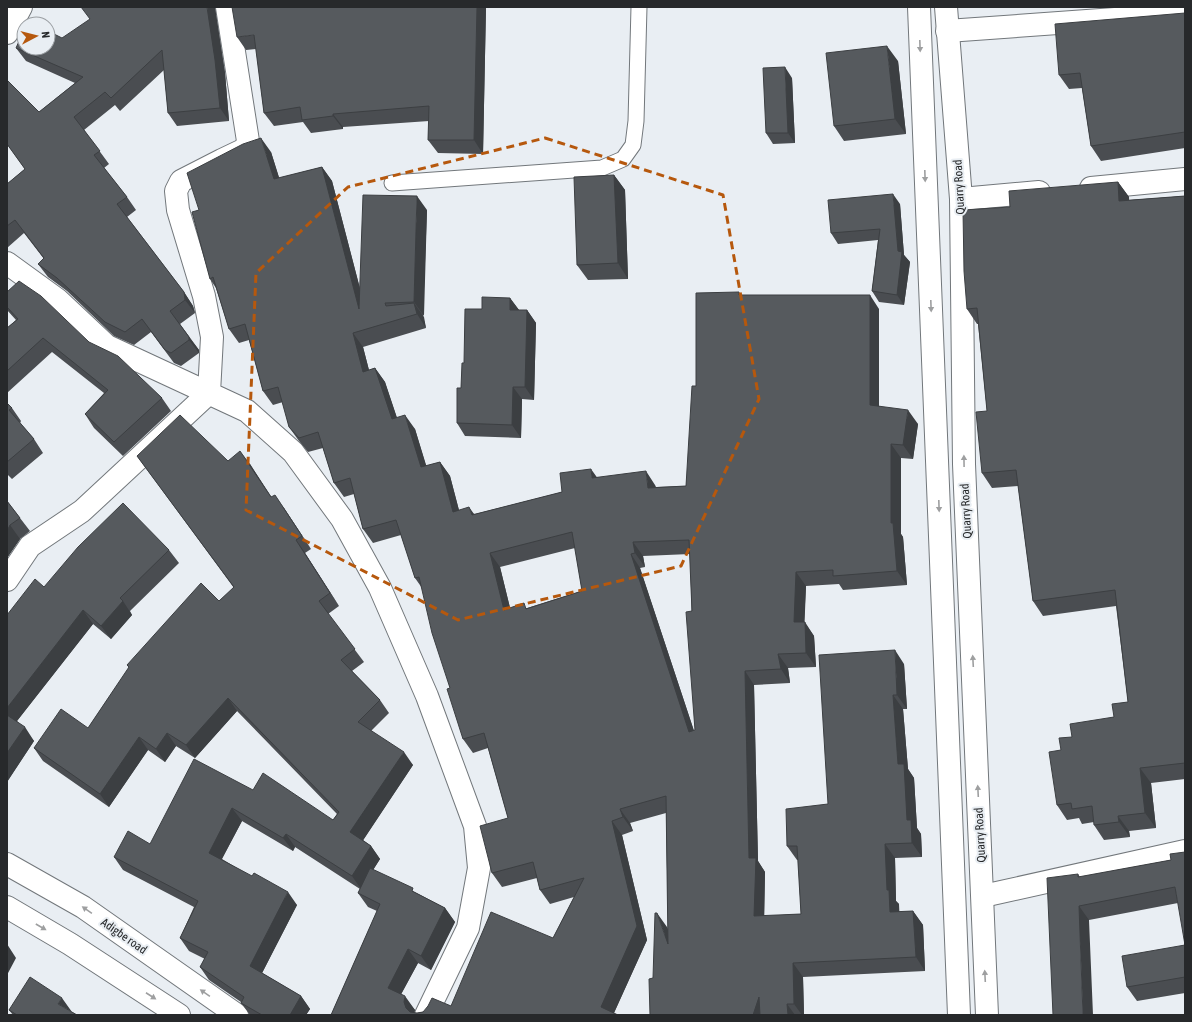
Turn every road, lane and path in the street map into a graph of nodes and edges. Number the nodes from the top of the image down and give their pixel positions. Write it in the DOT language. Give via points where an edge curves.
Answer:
graph roads {
  1 [pos="21,7"];
  2 [pos="227,7"];
  3 [pos="639,7"];
  4 [pos="919,7"];
  5 [pos="946,7"];
  6 [pos="1185,14"];
  7 [pos="947,31"];
  8 [pos="7,33"];
  9 [pos="1185,179"];
  10 [pos="392,183"];
  11 [pos="961,199"];
  12 [pos="7,263"];
  13 [pos="209,393"];
  14 [pos="7,580"];
  15 [pos="1185,851"];
  16 [pos="7,864"];
  17 [pos="983,896"];
  18 [pos="7,908"];
  19 [pos="179,1015"];
  20 [pos="237,1015"];
  21 [pos="426,1015"];
  22 [pos="959,1015"];
  23 [pos="987,1015"];
  1 -- 8 [label="main road"];
  2 -- 13 [label="main road" via="248,141 245,150 181,182 176,191 178,210 204,296 212,337"];
  3 -- 10 [label="lane" via="636,121 633,145 622,159 602,168"];
  4 -- 22 [label="main road, one-way"];
  5 -- 7 [label="main road, Quarry Road"];
  6 -- 7 [label="main road"];
  7 -- 11 [label="main road, Quarry Road"];
  9 -- 11 [label="main road"];
  17 -- 11 [label="main road, Quarry Road, one-way" via="964,464"];
  12 -- 13 [label="main road" via="58,300 107,346"];
  13 -- 14 [label="main road" via="82,511 30,546"];
  13 -- 21 [label="main road" via="247,411 293,452 342,519 380,588 424,689 475,826 479,868 468,928"];
  15 -- 17 [label="main road"];
  20 -- 16 [label="main road, Adigbe road, one-way" via="83,907"];
  23 -- 17 [label="main road, Quarry Road, one-way" via="981,903"];
  18 -- 19 [label="main road, one-way" via="70,944"];
}
